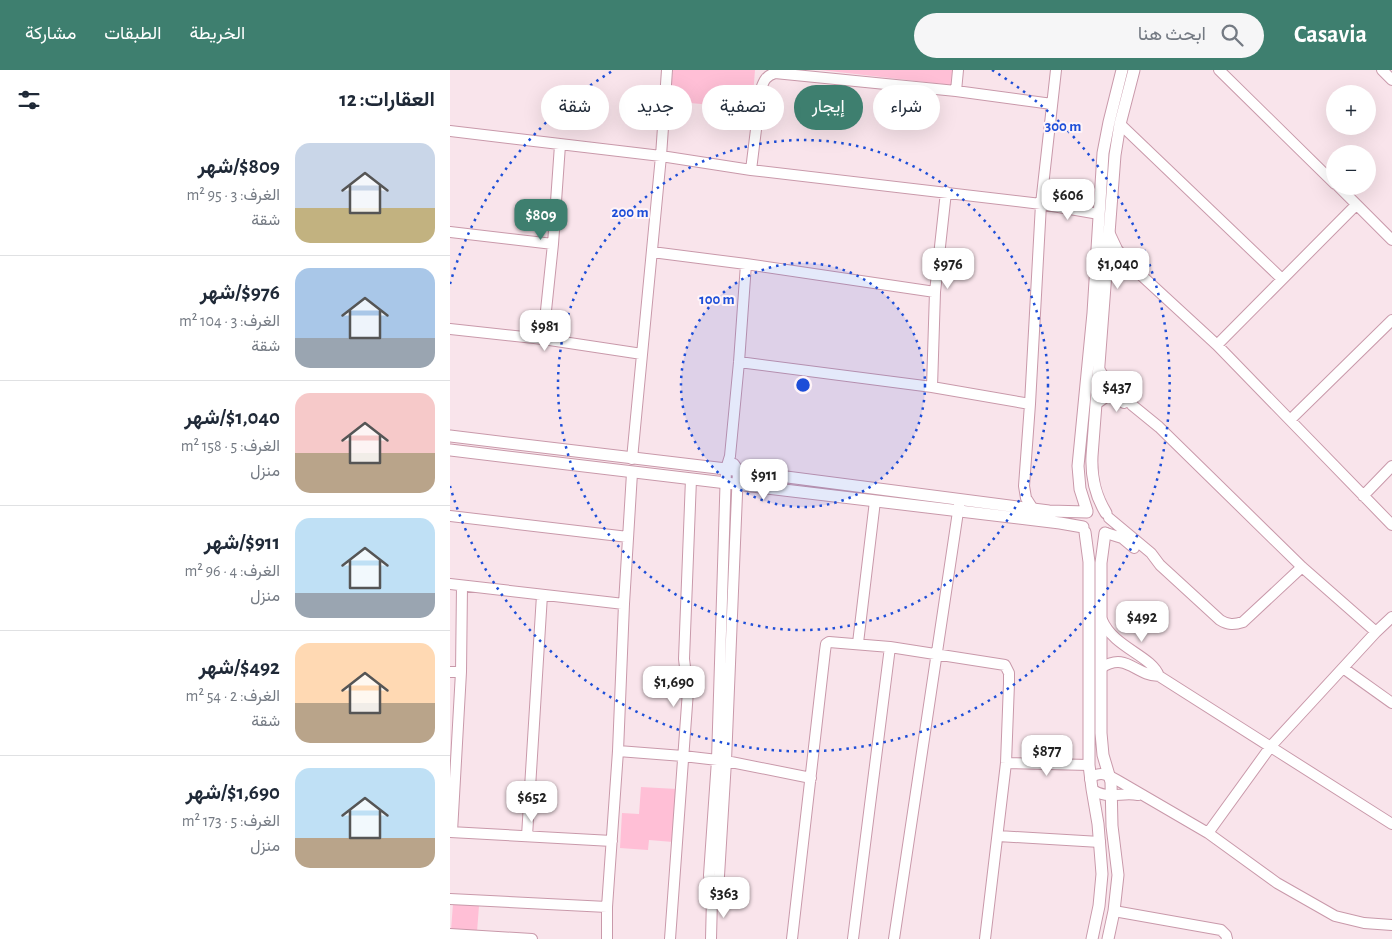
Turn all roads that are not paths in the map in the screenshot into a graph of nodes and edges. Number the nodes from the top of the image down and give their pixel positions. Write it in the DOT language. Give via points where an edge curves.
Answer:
graph roads {
  1 [pos="667,70"];
  2 [pos="958,70"];
  3 [pos="1056,70"];
  4 [pos="1122,70"];
  5 [pos="1134,70"];
  6 [pos="1219,70"];
  7 [pos="1382,70"];
  8 [pos="1392,80"];
  9 [pos="956,91"];
  10 [pos="1052,104"];
  11 [pos="1120,124"];
  12 [pos="450,130"];
  13 [pos="560,145"];
  14 [pos="661,156"];
  15 [pos="751,170"];
  16 [pos="1326,175"];
  17 [pos="946,192"];
  18 [pos="1346,195"];
  19 [pos="1041,204"];
  20 [pos="1356,205"];
  21 [pos="1099,214"];
  22 [pos="450,232"];
  23 [pos="1109,232"];
  24 [pos="1392,240"];
  25 [pos="553,244"];
  26 [pos="652,252"];
  27 [pos="746,264"];
  28 [pos="1129,264"];
  29 [pos="1107,268"];
  30 [pos="1282,279"];
  31 [pos="935,292"];
  32 [pos="1392,320"];
  33 [pos="450,329"];
  34 [pos="543,339"];
  35 [pos="1217,345"];
  36 [pos="642,354"];
  37 [pos="739,362"];
  38 [pos="1099,369"];
  39 [pos="932,387"];
  40 [pos="1030,404"];
  41 [pos="1096,404"];
  42 [pos="1132,405"];
  43 [pos="1290,420"];
  44 [pos="450,436"];
  45 [pos="450,450"];
  46 [pos="632,459"];
  47 [pos="1392,466"];
  48 [pos="732,470"];
  49 [pos="632,472"];
  50 [pos="691,479"];
  51 [pos="732,484"];
  52 [pos="1024,486"];
  53 [pos="1363,496"];
  54 [pos="960,499"];
  55 [pos="875,501"];
  56 [pos="958,511"];
  57 [pos="1008,511"];
  58 [pos="1087,512"];
  59 [pos="1033,514"];
  60 [pos="1108,515"];
  61 [pos="450,516"];
  62 [pos="1392,525"];
  63 [pos="1084,530"];
  64 [pos="1105,533"];
  65 [pos="628,537"];
  66 [pos="1160,565"];
  67 [pos="1302,566"];
  68 [pos="450,584"];
  69 [pos="462,586"];
  70 [pos="542,596"];
  71 [pos="624,604"];
  72 [pos="1392,617"];
  73 [pos="1102,620"];
  74 [pos="1376,632"];
  75 [pos="858,643"];
  76 [pos="890,647"];
  77 [pos="938,654"];
  78 [pos="1101,668"];
  79 [pos="1342,668"];
  80 [pos="455,672"];
  81 [pos="1159,676"];
  82 [pos="1392,703"];
  83 [pos="1271,746"];
  84 [pos="618,751"];
  85 [pos="683,756"];
  86 [pos="722,761"];
  87 [pos="1006,763"];
  88 [pos="1089,765"];
  89 [pos="1109,775"];
  90 [pos="811,778"];
  91 [pos="1091,784"];
  92 [pos="1111,795"];
  93 [pos="1142,795"];
  94 [pos="1392,824"];
  95 [pos="451,832"];
  96 [pos="1208,833"];
  97 [pos="526,836"];
  98 [pos="998,836"];
  99 [pos="612,841"];
  100 [pos="1100,842"];
  101 [pos="450,899"];
  102 [pos="608,907"];
  103 [pos="1114,911"];
  104 [pos="1392,925"];
  105 [pos="450,934"];
  106 [pos="532,939"];
  107 [pos="607,939"];
  108 [pos="670,939"];
  109 [pos="711,939"];
  110 [pos="792,939"];
  111 [pos="853,939"];
  112 [pos="894,939"];
  113 [pos="985,939"];
  114 [pos="1092,939"];
  115 [pos="1108,939"];
  116 [pos="1227,939"];
  1 -- 14 [label="street"];
  2 -- 9 [label="street"];
  3 -- 10 [label="street"];
  4 -- 21 [label="street" via="1106,137"];
  5 -- 11 [label="street"];
  6 -- 16 [label="street"];
  7 -- 8 [label="street"];
  9 -- 10 [label="street"];
  9 -- 15 [label="street" via="775,73 764,80 761,89"];
  10 -- 19 [label="street"];
  11 -- 23 [label="street"];
  11 -- 30 [label="street"];
  12 -- 13 [label="street"];
  13 -- 14 [label="street"];
  13 -- 25 [label="street"];
  14 -- 15 [label="street"];
  14 -- 26 [label="street"];
  15 -- 17 [label="street"];
  17 -- 19 [label="street"];
  17 -- 31 [label="street"];
  18 -- 20 [label="street"];
  19 -- 21 [label="street"];
  19 -- 40 [label="street"];
  20 -- 24 [label="street"];
  20 -- 30 [label="street"];
  21 -- 58 [label="street" via="1078,466"];
  22 -- 25 [label="street"];
  23 -- 28 [label="street"];
  23 -- 29 [label="street"];
  25 -- 34 [label="street"];
  26 -- 27 [label="street"];
  26 -- 36 [label="street"];
  27 -- 31 [label="street"];
  27 -- 37 [label="street"];
  28 -- 29 [label="street" via="1117,263"];
  28 -- 35 [label="street"];
  29 -- 38 [label="street"];
  30 -- 35 [label="street"];
  31 -- 39 [label="street"];
  32 -- 43 [label="street"];
  33 -- 34 [label="street"];
  34 -- 36 [label="street"];
  35 -- 43 [label="street"];
  36 -- 46 [label="street"];
  37 -- 39 [label="street"];
  37 -- 48 [label="street" via="730,456"];
  38 -- 41 [label="street"];
  38 -- 42 [label="street" via="1108,383"];
  39 -- 40 [label="street"];
  40 -- 52 [label="street"];
  41 -- 42 [label="street" via="1112,396"];
  41 -- 60 [label="street" via="1091,468 1096,492"];
  42 -- 67 [label="street"];
  43 -- 53 [label="street"];
  44 -- 46 [label="street"];
  45 -- 49 [label="street"];
  46 -- 48 [label="street"];
  47 -- 53 [label="street"];
  48 -- 51 [label="street"];
  48 -- 54 [label="street"];
  49 -- 50 [label="street"];
  49 -- 65 [label="street"];
  50 -- 51 [label="street"];
  50 -- 85 [label="street" via="684,659 688,691"];
  51 -- 55 [label="street"];
  51 -- 86 [label="street"];
  52 -- 57 [label="street"];
  52 -- 59 [label="street"];
  53 -- 62 [label="street"];
  54 -- 56 [label="street"];
  54 -- 57 [label="street"];
  55 -- 56 [label="street"];
  55 -- 75 [label="street"];
  56 -- 57 [label="street"];
  56 -- 77 [label="street"];
  57 -- 59 [label="street"];
  58 -- 59 [label="street"];
  58 -- 60 [label="street" via="1097,508"];
  58 -- 63 [label="street" via="1082,522"];
  59 -- 63 [label="street"];
  60 -- 64 [label="street" via="1109,528"];
  60 -- 66 [label="street"];
  61 -- 65 [label="street"];
  63 -- 64 [label="street" via="1095,537"];
  63 -- 88 [label="street" via="1089,562"];
  64 -- 66 [label="street" via="1122,538 1150,561"];
  64 -- 73 [label="street" via="1101,553"];
  65 -- 71 [label="street"];
  66 -- 67 [label="street" via="1220,620 1231,625 1248,618"];
  67 -- 74 [label="street"];
  68 -- 69 [label="street"];
  69 -- 70 [label="street"];
  69 -- 80 [label="street"];
  70 -- 71 [label="street"];
  70 -- 97 [label="street"];
  71 -- 84 [label="street"];
  72 -- 74 [label="street"];
  73 -- 78 [label="street"];
  73 -- 81 [label="street" via="1110,635 1154,667"];
  74 -- 79 [label="street"];
  75 -- 76 [label="street"];
  75 -- 90 [label="street" via="826,644"];
  76 -- 77 [label="street"];
  76 -- 111 [label="street"];
  77 -- 87 [label="street" via="1005,665 1009,673"];
  77 -- 112 [label="street"];
  78 -- 81 [label="street" via="1112,662 1125,662"];
  78 -- 89 [label="street" via="1102,744"];
  79 -- 82 [label="street"];
  79 -- 83 [label="street"];
  80 -- 95 [label="street"];
  81 -- 83 [label="street"];
  83 -- 94 [label="street"];
  83 -- 96 [label="street"];
  84 -- 85 [label="street"];
  84 -- 99 [label="street"];
  85 -- 86 [label="street"];
  85 -- 108 [label="street"];
  86 -- 90 [label="street"];
  86 -- 109 [label="street" via="709,875"];
  87 -- 88 [label="street"];
  87 -- 98 [label="street"];
  88 -- 91 [label="street"];
  89 -- 91 [label="street" via="1099,774"];
  89 -- 92 [label="street"];
  89 -- 93 [label="street"];
  90 -- 110 [label="street"];
  91 -- 92 [label="street" via="1101,794"];
  91 -- 100 [label="street"];
  92 -- 93 [label="street"];
  92 -- 103 [label="street" via="1118,875"];
  93 -- 96 [label="street"];
  95 -- 97 [label="street"];
  96 -- 104 [label="street" via="1277,883 1335,916"];
  97 -- 99 [label="street"];
  98 -- 100 [label="street"];
  98 -- 113 [label="street"];
  99 -- 102 [label="street"];
  100 -- 114 [label="street" via="1102,874"];
  101 -- 102 [label="street"];
  102 -- 107 [label="street"];
  103 -- 115 [label="street"];
  103 -- 116 [label="street" via="1221,930"];
  105 -- 106 [label="street"];
}
